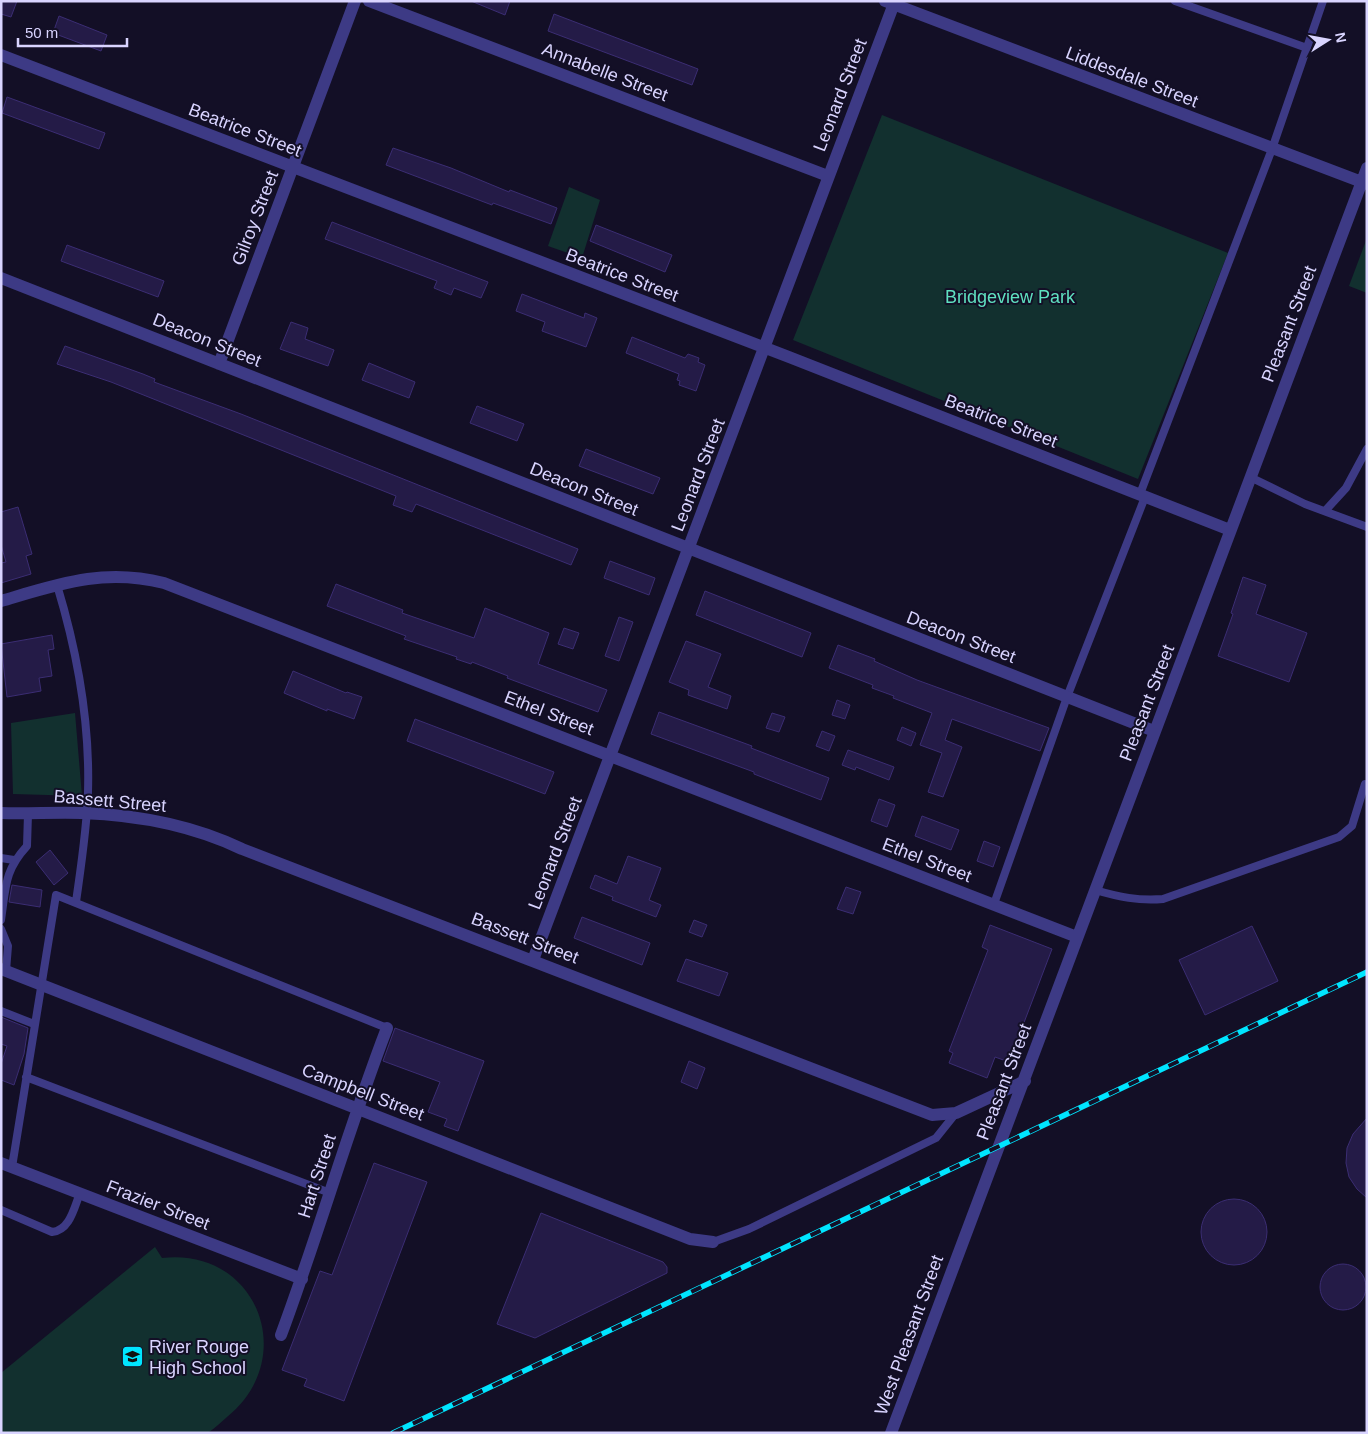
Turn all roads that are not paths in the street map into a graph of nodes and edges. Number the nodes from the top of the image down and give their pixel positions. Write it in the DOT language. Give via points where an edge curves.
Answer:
graph roads {
  1 [pos="355,1"];
  2 [pos="369,1"];
  3 [pos="1175,1"];
  4 [pos="1324,1"];
  5 [pos="891,2"];
  6 [pos="1307,48"];
  7 [pos="1,55"];
  8 [pos="1272,149"];
  9 [pos="293,167"];
  10 [pos="1367,168"];
  11 [pos="828,176"];
  12 [pos="1364,183"];
  13 [pos="1,278"];
  14 [pos="764,348"];
  15 [pos="219,364"];
  16 [pos="1367,449"];
  17 [pos="1250,477"];
  18 [pos="1143,496"];
  19 [pos="1325,511"];
  20 [pos="1367,526"];
  21 [pos="1230,530"];
  22 [pos="689,549"];
  23 [pos="57,585"];
  24 [pos="1,601"];
  25 [pos="1067,697"];
  26 [pos="1154,731"];
  27 [pos="611,755"];
  28 [pos="1365,784"];
  29 [pos="1,813"];
  30 [pos="86,813"];
  31 [pos="28,814"];
  32 [pos="1,858"];
  33 [pos="14,860"];
  34 [pos="1095,890"];
  35 [pos="76,902"];
  36 [pos="994,904"];
  37 [pos="1,920"];
  38 [pos="1,928"];
  39 [pos="1077,937"];
  40 [pos="533,960"];
  41 [pos="4,970"];
  42 [pos="41,984"];
  43 [pos="1,1011"];
  44 [pos="34,1024"];
  45 [pos="387,1028"];
  46 [pos="26,1077"];
  47 [pos="1025,1081"];
  48 [pos="356,1108"];
  49 [pos="956,1113"];
  50 [pos="7,1165"];
  51 [pos="330,1192"];
  52 [pos="80,1193"];
  53 [pos="1,1210"];
  54 [pos="713,1242"];
  55 [pos="958,1250"];
  56 [pos="302,1279"];
  57 [pos="281,1335"];
  58 [pos="891,1433"];
  1 -- 9 [label="street, Gilroy Street"];
  2 -- 11 [label="street, Annabelle Street"];
  3 -- 6 [label="lane"];
  4 -- 6 [label="lane"];
  5 -- 8 [label="street, Liddesdale Street"];
  5 -- 11 [label="street, Leonard Street"];
  6 -- 8 [label="lane"];
  7 -- 9 [label="street, Beatrice Street"];
  8 -- 12 [label="street, Liddesdale Street"];
  8 -- 18 [label="lane"];
  9 -- 14 [label="street, Beatrice Street"];
  9 -- 15 [label="street, Gilroy Street"];
  10 -- 12 [label="street, Pleasant Street"];
  11 -- 14 [label="street, Leonard Street"];
  12 -- 17 [label="street, Pleasant Street"];
  13 -- 15 [label="street, Deacon Street"];
  14 -- 18 [label="street, Beatrice Street"];
  14 -- 22 [label="street, Leonard Street"];
  15 -- 22 [label="street, Deacon Street"];
  16 -- 19 [label="lane" via="1346,488"];
  17 -- 19 [label="lane"];
  17 -- 21 [label="street, Pleasant Street"];
  18 -- 21 [label="street, Beatrice Street"];
  18 -- 25 [label="lane"];
  19 -- 20 [label="lane"];
  21 -- 26 [label="street, Pleasant Street"];
  22 -- 25 [label="street, Deacon Street"];
  22 -- 27 [label="street, Leonard Street"];
  23 -- 24 [label="street, Ethel Street"];
  23 -- 27 [label="street, Ethel Street" via="82,578 109,576 133,576 164,582"];
  23 -- 30 [label="lane" via="67,618 84,711 88,757"];
  25 -- 26 [label="street, Deacon Street"];
  25 -- 36 [label="lane"];
  26 -- 34 [label="street, Pleasant Street"];
  27 -- 36 [label="street, Ethel Street"];
  27 -- 40 [label="street, Leonard Street"];
  28 -- 34 [label="lane" via="1352,826 1339,837 1163,899 1136,900"];
  29 -- 31 [label="street, Bassett Street"];
  30 -- 31 [label="street, Bassett Street"];
  30 -- 35 [label="lane"];
  30 -- 40 [label="street, Bassett Street" via="178,825 216,836 260,856"];
  31 -- 33 [label="lane" via="27,846"];
  32 -- 33 [label="lane"];
  33 -- 37 [label="lane" via="8,871"];
  34 -- 39 [label="street, Pleasant Street"];
  35 -- 42 [label="lane" via="56,895"];
  35 -- 45 [label="lane"];
  36 -- 39 [label="street, Ethel Street"];
  38 -- 41 [label="lane" via="8,946"];
  39 -- 47 [label="street, Pleasant Street"];
  40 -- 49 [label="street, Bassett Street" via="932,1115"];
  41 -- 42 [label="street, Campbell Street"];
  42 -- 44 [label="lane"];
  42 -- 48 [label="street, Campbell Street"];
  43 -- 44 [label="lane"];
  44 -- 46 [label="lane"];
  45 -- 48 [label="street, Hart Street"];
  46 -- 50 [label="lane"];
  46 -- 51 [label="lane"];
  47 -- 49 [label="street, Bassett Street"];
  47 -- 55 [label="street, Pleasant Street"];
  48 -- 51 [label="street, Hart Street"];
  48 -- 54 [label="street, Campbell Street" via="690,1239"];
  49 -- 54 [label="lane" via="936,1138 749,1229"];
  50 -- 52 [label="street, Frazier Street"];
  51 -- 56 [label="street, Hart Street"];
  52 -- 53 [label="lane" via="67,1224 57,1231 52,1232"];
  52 -- 56 [label="street, Frazier Street"];
  55 -- 58 [label="street, West Pleasant Street"];
  56 -- 57 [label="street, Hart Street"];
}
